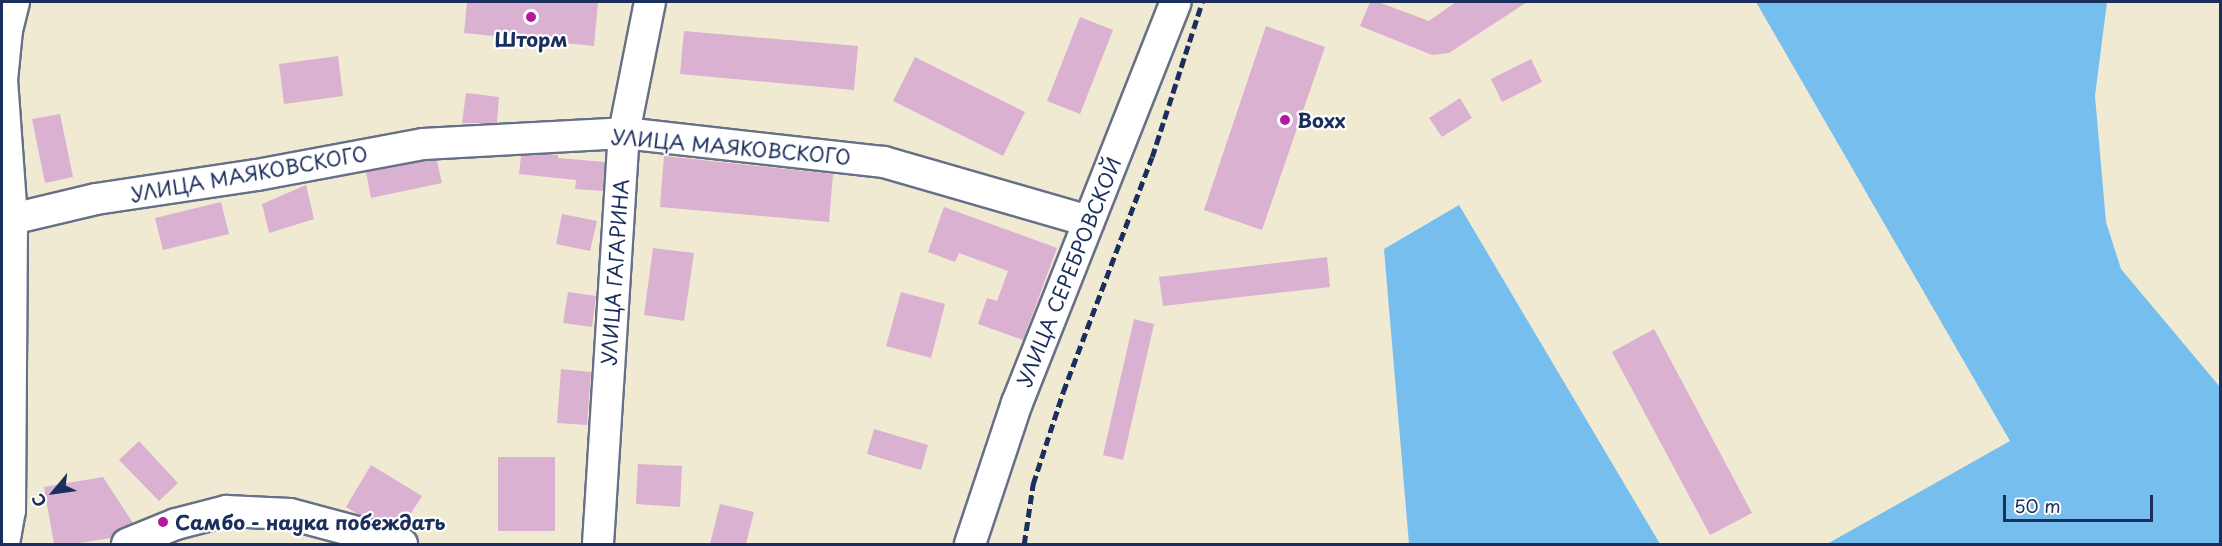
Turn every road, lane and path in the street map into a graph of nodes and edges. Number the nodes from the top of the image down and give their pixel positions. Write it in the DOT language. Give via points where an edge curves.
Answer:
graph roads {
  1 [pos="14,2"];
  2 [pos="650,2"];
  3 [pos="1176,2"];
  4 [pos="624,133"];
  5 [pos="12,219"];
  6 [pos="1089,221"];
  7 [pos="6,259"];
  8 [pos="4,544"];
  9 [pos="127,544"];
  10 [pos="402,544"];
  11 [pos="598,544"];
  12 [pos="970,544"];
  1 -- 5 [label="street" via="2,80"];
  2 -- 4 [label="street, УЛИЦА ГАГАРИНА"];
  3 -- 6 [label="street, УЛИЦА СЕРЕБРОВСКОЙ"];
  4 -- 5 [label="street, УЛИЦА МАЯКОВСКОГО" via="423,144 257,175 96,199"];
  4 -- 6 [label="street, УЛИЦА МАЯКОВСКОГО" via="884,162"];
  4 -- 11 [label="street, УЛИЦА ГАГАРИНА"];
  5 -- 7 [label="street"];
  6 -- 12 [label="street, УЛИЦА СЕРЕБРОВСКОЙ" via="1017,403"];
  7 -- 8 [label="street" via="10,511"];
  9 -- 10 [label="street" via="176,524 226,511 290,514"];
}
